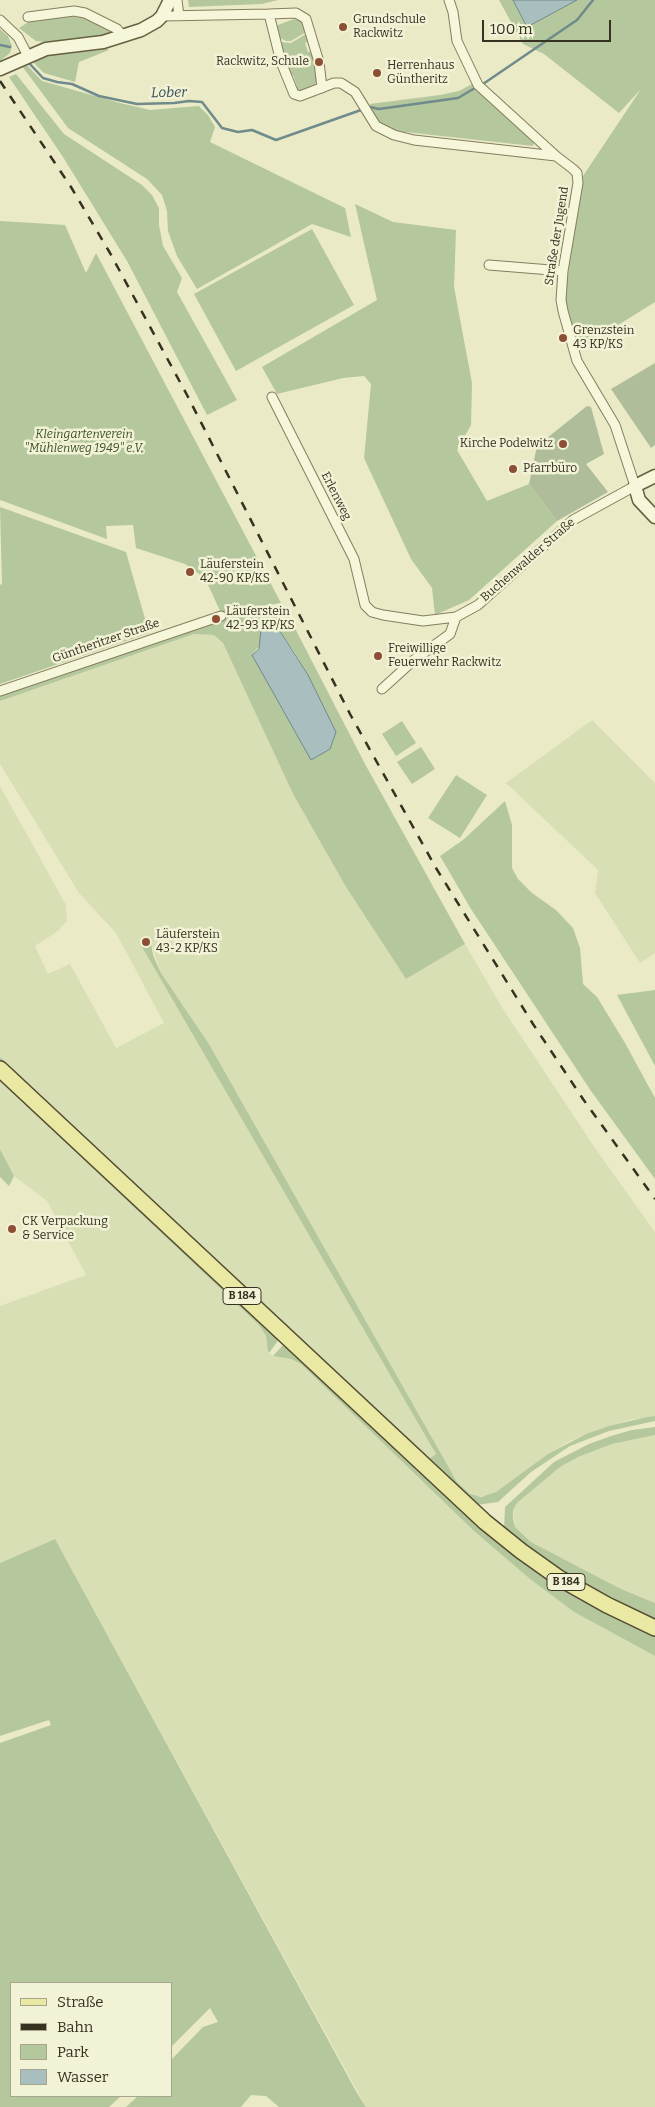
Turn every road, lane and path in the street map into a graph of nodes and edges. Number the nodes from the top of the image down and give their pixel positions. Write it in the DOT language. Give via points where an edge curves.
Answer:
graph roads {
  1 [pos="170,0"];
  2 [pos="177,0"];
  3 [pos="449,0"];
  4 [pos="269,14"];
  5 [pos="162,16"];
  6 [pos="178,16"];
  7 [pos="28,17"];
  8 [pos="0,20"];
  9 [pos="123,36"];
  10 [pos="28,56"];
  11 [pos="0,69"];
  12 [pos="322,88"];
  13 [pos="556,156"];
  14 [pos="489,265"];
  15 [pos="563,271"];
  16 [pos="272,397"];
  17 [pos="655,476"];
  18 [pos="635,486"];
  19 [pos="655,517"];
  20 [pos="368,609"];
  21 [pos="221,616"];
  22 [pos="456,617"];
  23 [pos="382,689"];
  24 [pos="0,691"];
  25 [pos="0,1070"];
  26 [pos="655,1628"];
  1 -- 5 [label="street"];
  2 -- 6 [label="street"];
  3 -- 13 [label="street" via="456,41 478,85"];
  4 -- 6 [label="street"];
  4 -- 12 [label="street" via="296,13 306,20 319,62"];
  4 -- 12 [label="street" via="281,62 294,94 300,96"];
  5 -- 6 [label="street"];
  5 -- 9 [label="street" via="150,25"];
  7 -- 9 [label="street" via="85,12 117,29"];
  8 -- 10 [label="street" via="18,37"];
  9 -- 10 [label="street" via="103,42 46,49"];
  10 -- 11 [label="street"];
  12 -- 13 [label="street" via="334,83 348,86 376,126 394,135"];
  13 -- 15 [label="street, Straße der Jugend" via="573,169 578,179"];
  14 -- 15 [label="street"];
  15 -- 18 [label="street, Straße der Jugend" via="562,306 577,361 615,424"];
  16 -- 20 [label="street, Erlenweg" via="354,559"];
  17 -- 18 [label="street, Buchenwalder Straße"];
  18 -- 19 [label="street" via="639,500"];
  18 -- 22 [label="street, Buchenwalder Straße" via="573,520 478,605"];
  20 -- 22 [label="street, Buchenwalder Straße" via="383,615 423,621"];
  21 -- 24 [label="street, Güntheritzer Straße"];
  22 -- 23 [label="street" via="450,634"];
  25 -- 26 [label="main road, B 184" via="485,1522 576,1588"];
}
